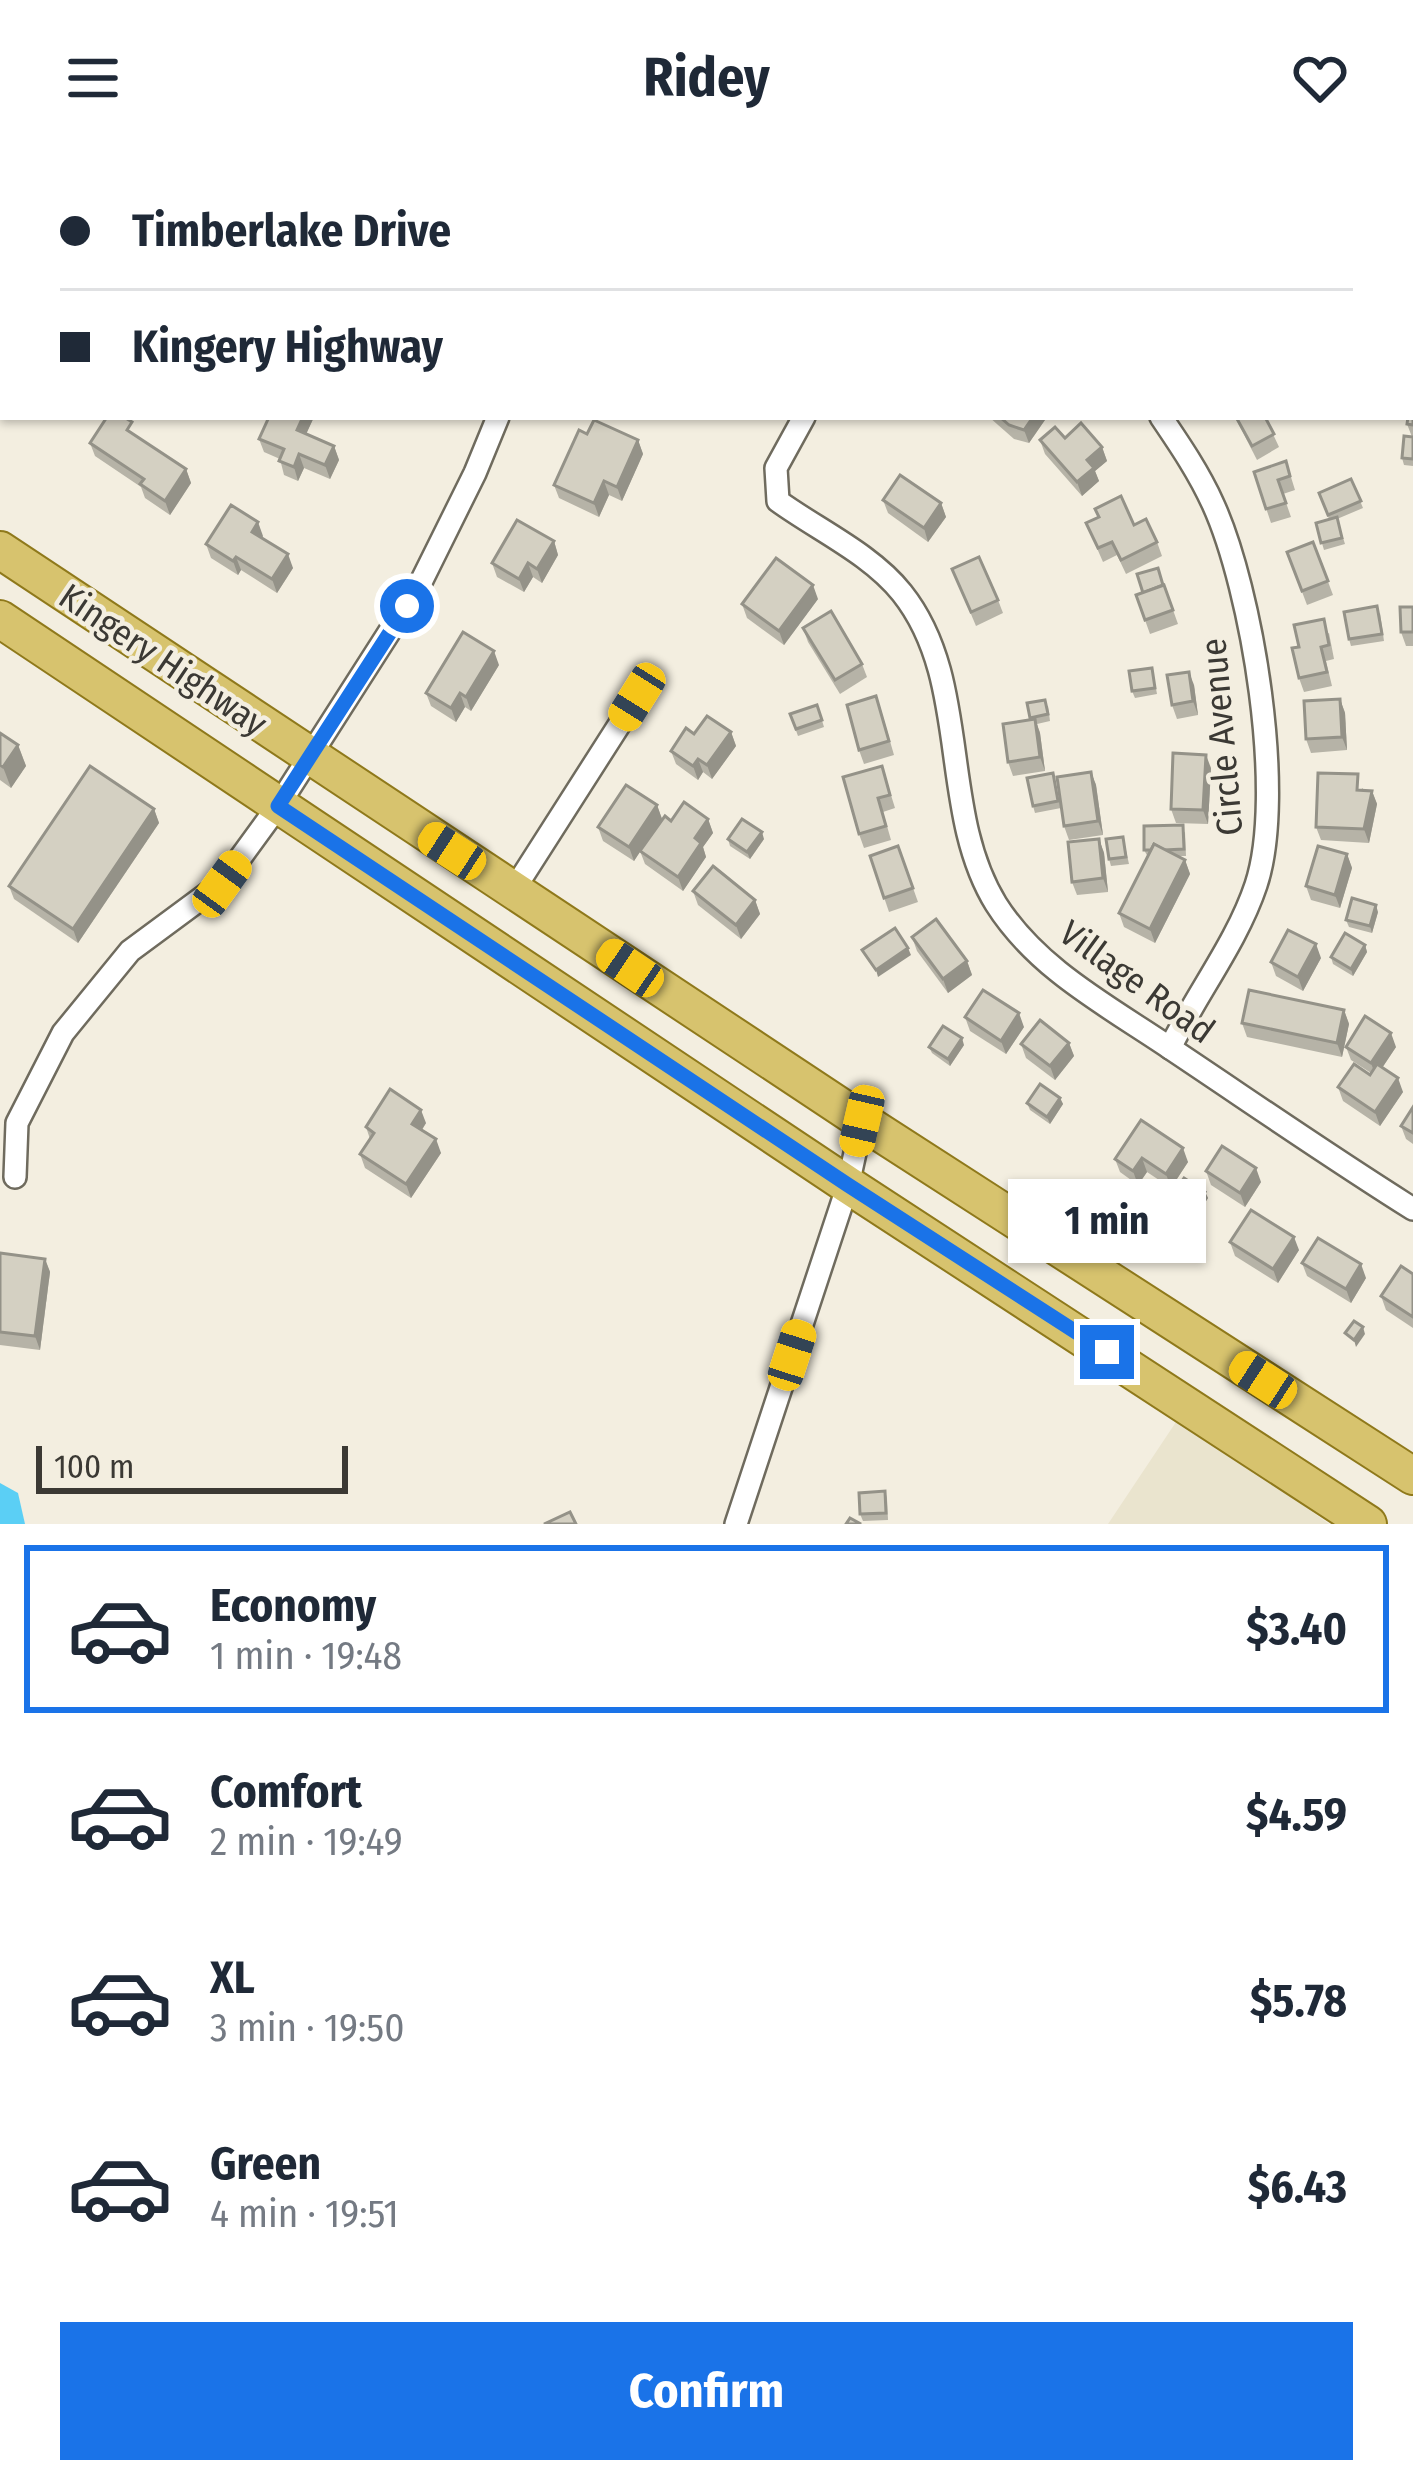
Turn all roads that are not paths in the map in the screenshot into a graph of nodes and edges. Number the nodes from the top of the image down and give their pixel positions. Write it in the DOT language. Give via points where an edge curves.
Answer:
graph roads {
  1 [pos="497,420"];
  2 [pos="802,420"];
  3 [pos="1163,420"];
  4 [pos="0,550"];
  5 [pos="0,619"];
  6 [pos="637,697"];
  7 [pos="309,758"];
  8 [pos="278,806"];
  9 [pos="513,891"];
  10 [pos="1170,1048"];
  11 [pos="862,1121"];
  12 [pos="15,1177"];
  13 [pos="848,1185"];
  14 [pos="1413,1209"];
  15 [pos="1413,1476"];
  16 [pos="736,1524"];
  17 [pos="1368,1524"];
  1 -- 7 [label="street" via="420,584"];
  2 -- 10 [label="street, Village Road" via="776,469 778,501 886,575 915,610 940,674 966,826 1011,925 1064,977"];
  3 -- 10 [label="street, Circle Avenue" via="1215,508 1237,572 1259,693 1266,806 1256,886"];
  4 -- 7 [label="main road, Kingery Highway"];
  5 -- 8 [label="main road, Kingery Highway"];
  6 -- 9 [label="street"];
  7 -- 8 [label="street"];
  7 -- 9 [label="main road, Kingery Highway"];
  8 -- 12 [label="street" via="222,884 130,952 63,1033 17,1123"];
  8 -- 13 [label="main road, Kingery Highway"];
  9 -- 11 [label="main road, Kingery Highway"];
  10 -- 14 [label="street, Village Road"];
  11 -- 13 [label="street"];
  11 -- 15 [label="main road, Kingery Highway"];
  13 -- 16 [label="street"];
  13 -- 17 [label="main road, Kingery Highway"];
}
